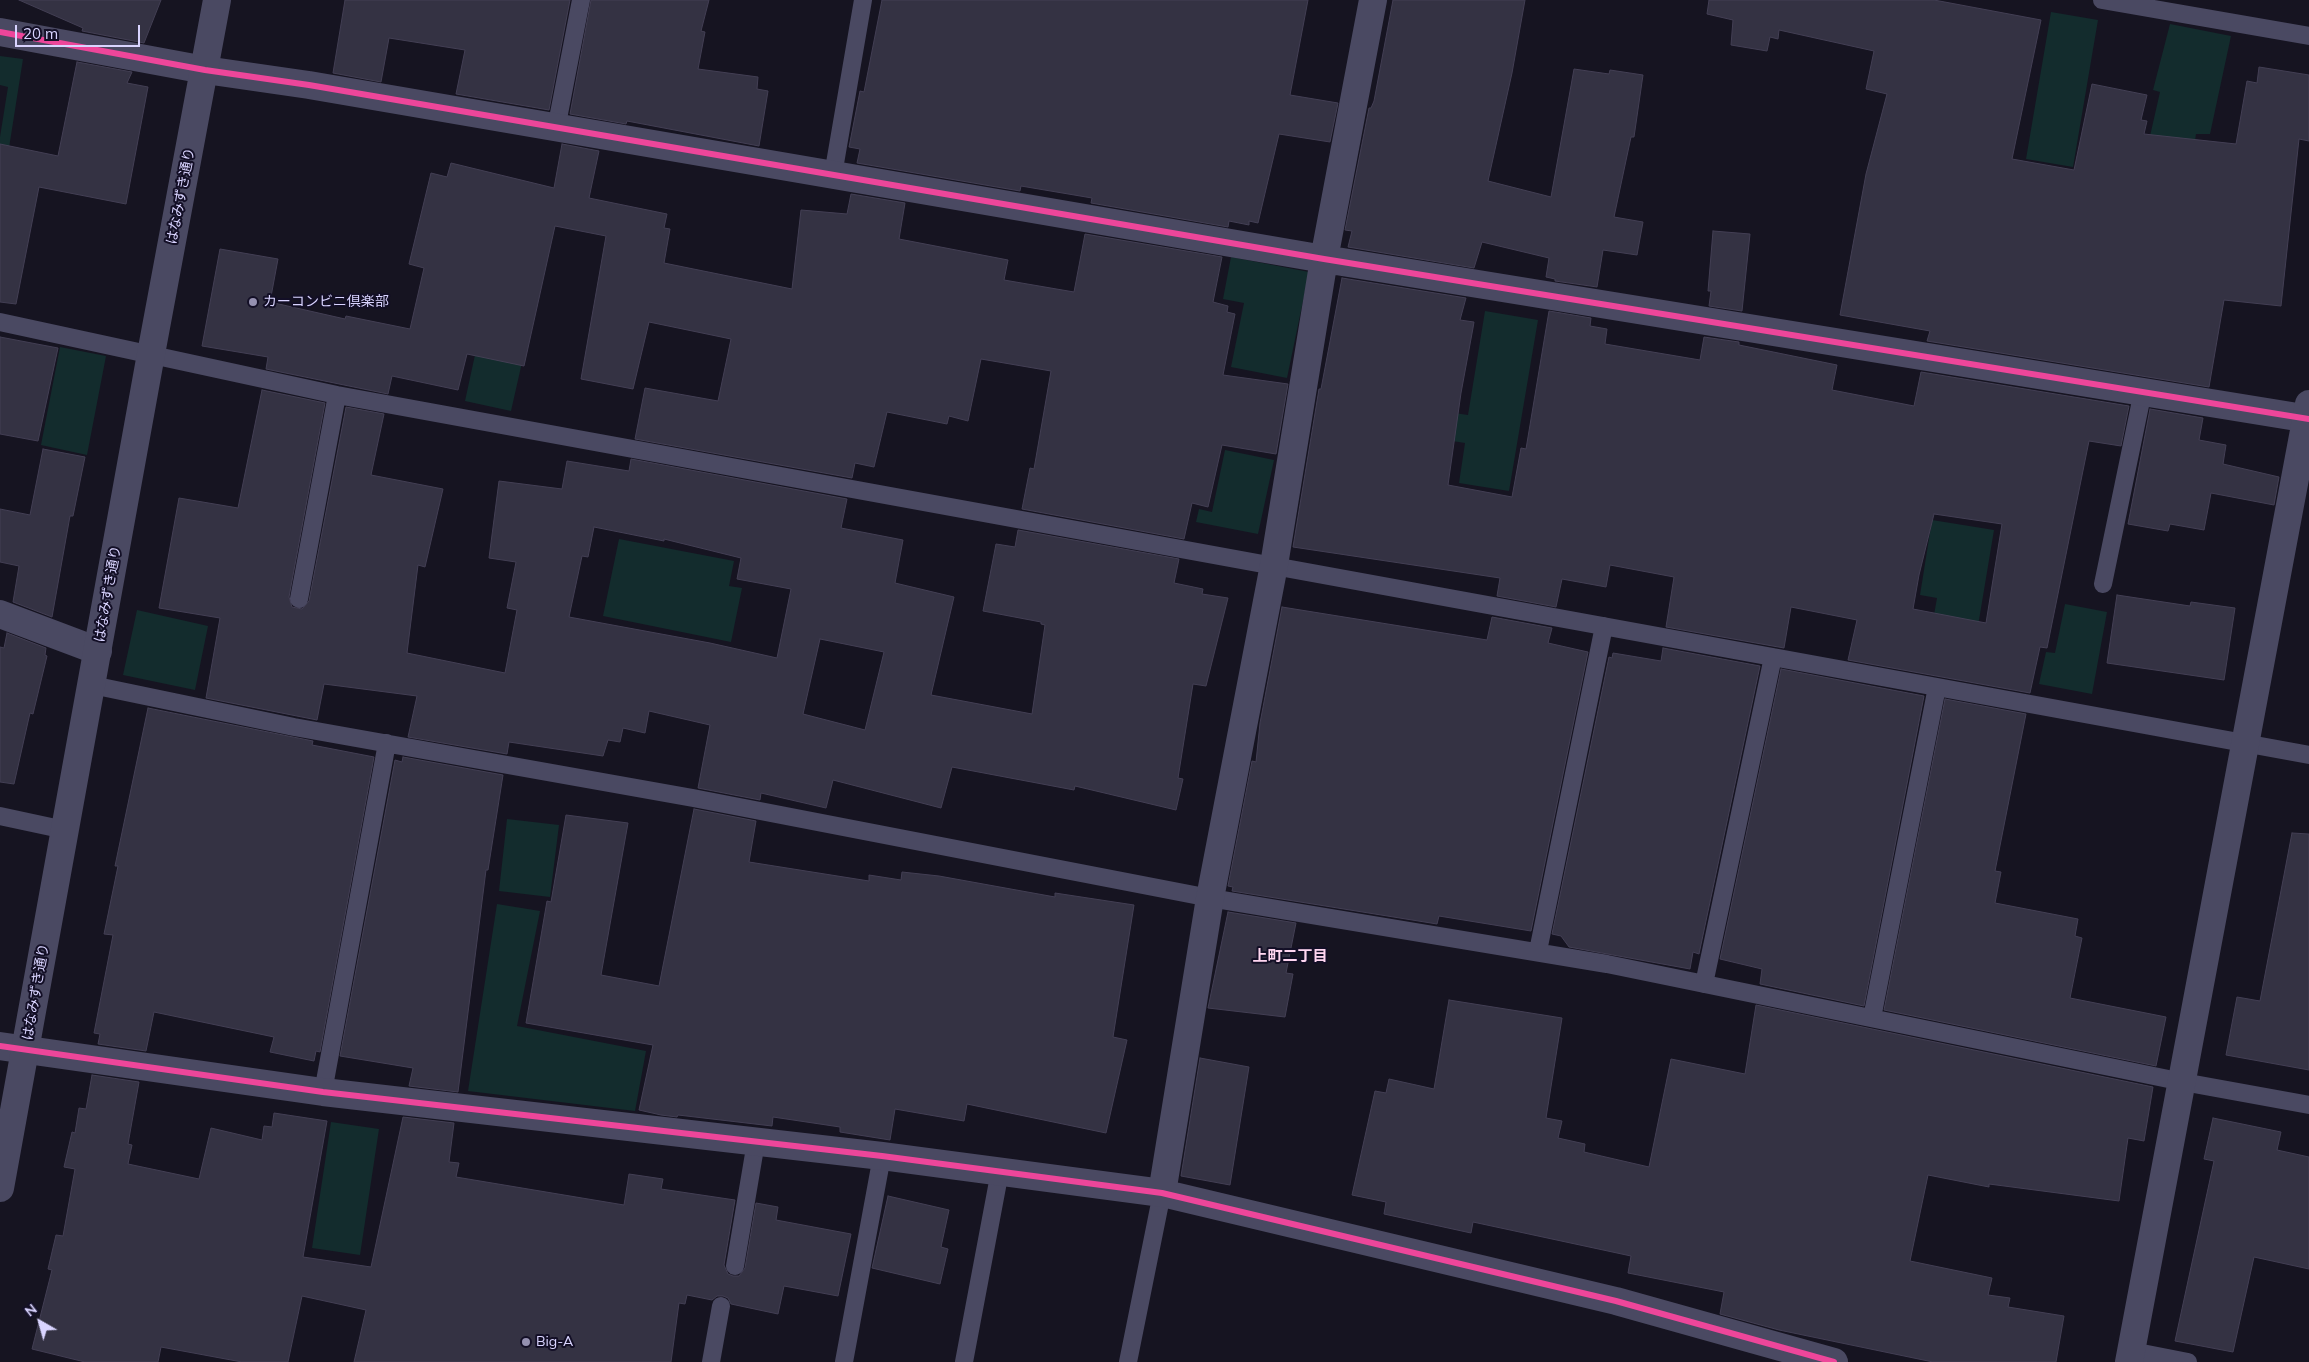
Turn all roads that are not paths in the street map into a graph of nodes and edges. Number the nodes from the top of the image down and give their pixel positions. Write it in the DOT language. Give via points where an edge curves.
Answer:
graph roads {
  1 [pos="217,0"];
  2 [pos="581,0"];
  3 [pos="863,0"];
  4 [pos="1373,0"];
  5 [pos="2102,0"];
  6 [pos="0,32"];
  7 [pos="2309,36"];
  8 [pos="205,70"];
  9 [pos="556,129"];
  10 [pos="833,175"];
  11 [pos="1324,259"];
  12 [pos="0,322"];
  13 [pos="151,354"];
  14 [pos="2143,391"];
  15 [pos="337,395"];
  16 [pos="2308,413"];
  17 [pos="1274,565"];
  18 [pos="2103,584"];
  19 [pos="299,598"];
  20 [pos="0,614"];
  21 [pos="1604,626"];
  22 [pos="98,651"];
  23 [pos="1773,657"];
  24 [pos="92,685"];
  25 [pos="1937,687"];
  26 [pos="387,743"];
  27 [pos="2244,743"];
  28 [pos="2309,755"];
  29 [pos="0,816"];
  30 [pos="65,830"];
  31 [pos="1210,898"];
  32 [pos="1538,951"];
  33 [pos="1704,984"];
  34 [pos="1872,1018"];
  35 [pos="12,1048"];
  36 [pos="2182,1082"];
  37 [pos="323,1092"];
  38 [pos="2309,1105"];
  39 [pos="756,1142"];
  40 [pos="882,1156"];
  41 [pos="1000,1171"];
  42 [pos="0,1188"];
  43 [pos="1162,1194"];
  44 [pos="735,1266"];
  45 [pos="721,1306"];
  46 [pos="2131,1356"];
  47 [pos="711,1362"];
  48 [pos="844,1362"];
  49 [pos="964,1362"];
  50 [pos="1128,1362"];
  51 [pos="1834,1362"];
  52 [pos="2188,1362"];
  1 -- 8 [label="street, はなみずき通り"];
  2 -- 9 [label="lane"];
  3 -- 10 [label="lane"];
  4 -- 11 [label="street"];
  5 -- 7 [label="lane"];
  6 -- 8 [label="street"];
  8 -- 9 [label="street"];
  8 -- 13 [label="street, はなみずき通り"];
  9 -- 10 [label="street"];
  10 -- 11 [label="street"];
  11 -- 14 [label="street"];
  11 -- 17 [label="street"];
  12 -- 13 [label="lane"];
  13 -- 15 [label="lane"];
  13 -- 22 [label="street, はなみずき通り"];
  14 -- 16 [label="street"];
  14 -- 18 [label="lane"];
  15 -- 17 [label="lane"];
  15 -- 19 [label="lane"];
  16 -- 27 [label="street"];
  17 -- 21 [label="lane"];
  17 -- 31 [label="street"];
  20 -- 22 [label="street"];
  21 -- 23 [label="lane"];
  21 -- 32 [label="lane"];
  22 -- 24 [label="street, はなみずき通り"];
  23 -- 25 [label="lane"];
  23 -- 33 [label="lane"];
  24 -- 26 [label="lane"];
  24 -- 30 [label="street, はなみずき通り"];
  25 -- 27 [label="lane"];
  25 -- 34 [label="lane"];
  26 -- 31 [label="lane" via="693,798"];
  26 -- 37 [label="lane"];
  27 -- 28 [label="lane"];
  27 -- 36 [label="street"];
  29 -- 30 [label="lane"];
  30 -- 35 [label="street, はなみずき通り"];
  31 -- 32 [label="lane"];
  31 -- 43 [label="street"];
  32 -- 33 [label="lane"];
  33 -- 34 [label="lane"];
  34 -- 36 [label="lane"];
  35 -- 37 [label="street"];
  35 -- 42 [label="street, はなみずき通り"];
  36 -- 38 [label="lane"];
  36 -- 46 [label="street"];
  37 -- 39 [label="street"];
  39 -- 40 [label="street"];
  39 -- 44 [label="lane"];
  40 -- 41 [label="street"];
  40 -- 48 [label="lane"];
  41 -- 43 [label="street"];
  41 -- 49 [label="lane"];
  43 -- 50 [label="lane"];
  43 -- 51 [label="street" via="1616,1301"];
  45 -- 47 [label="lane"];
  46 -- 52 [label="lane"];
}
